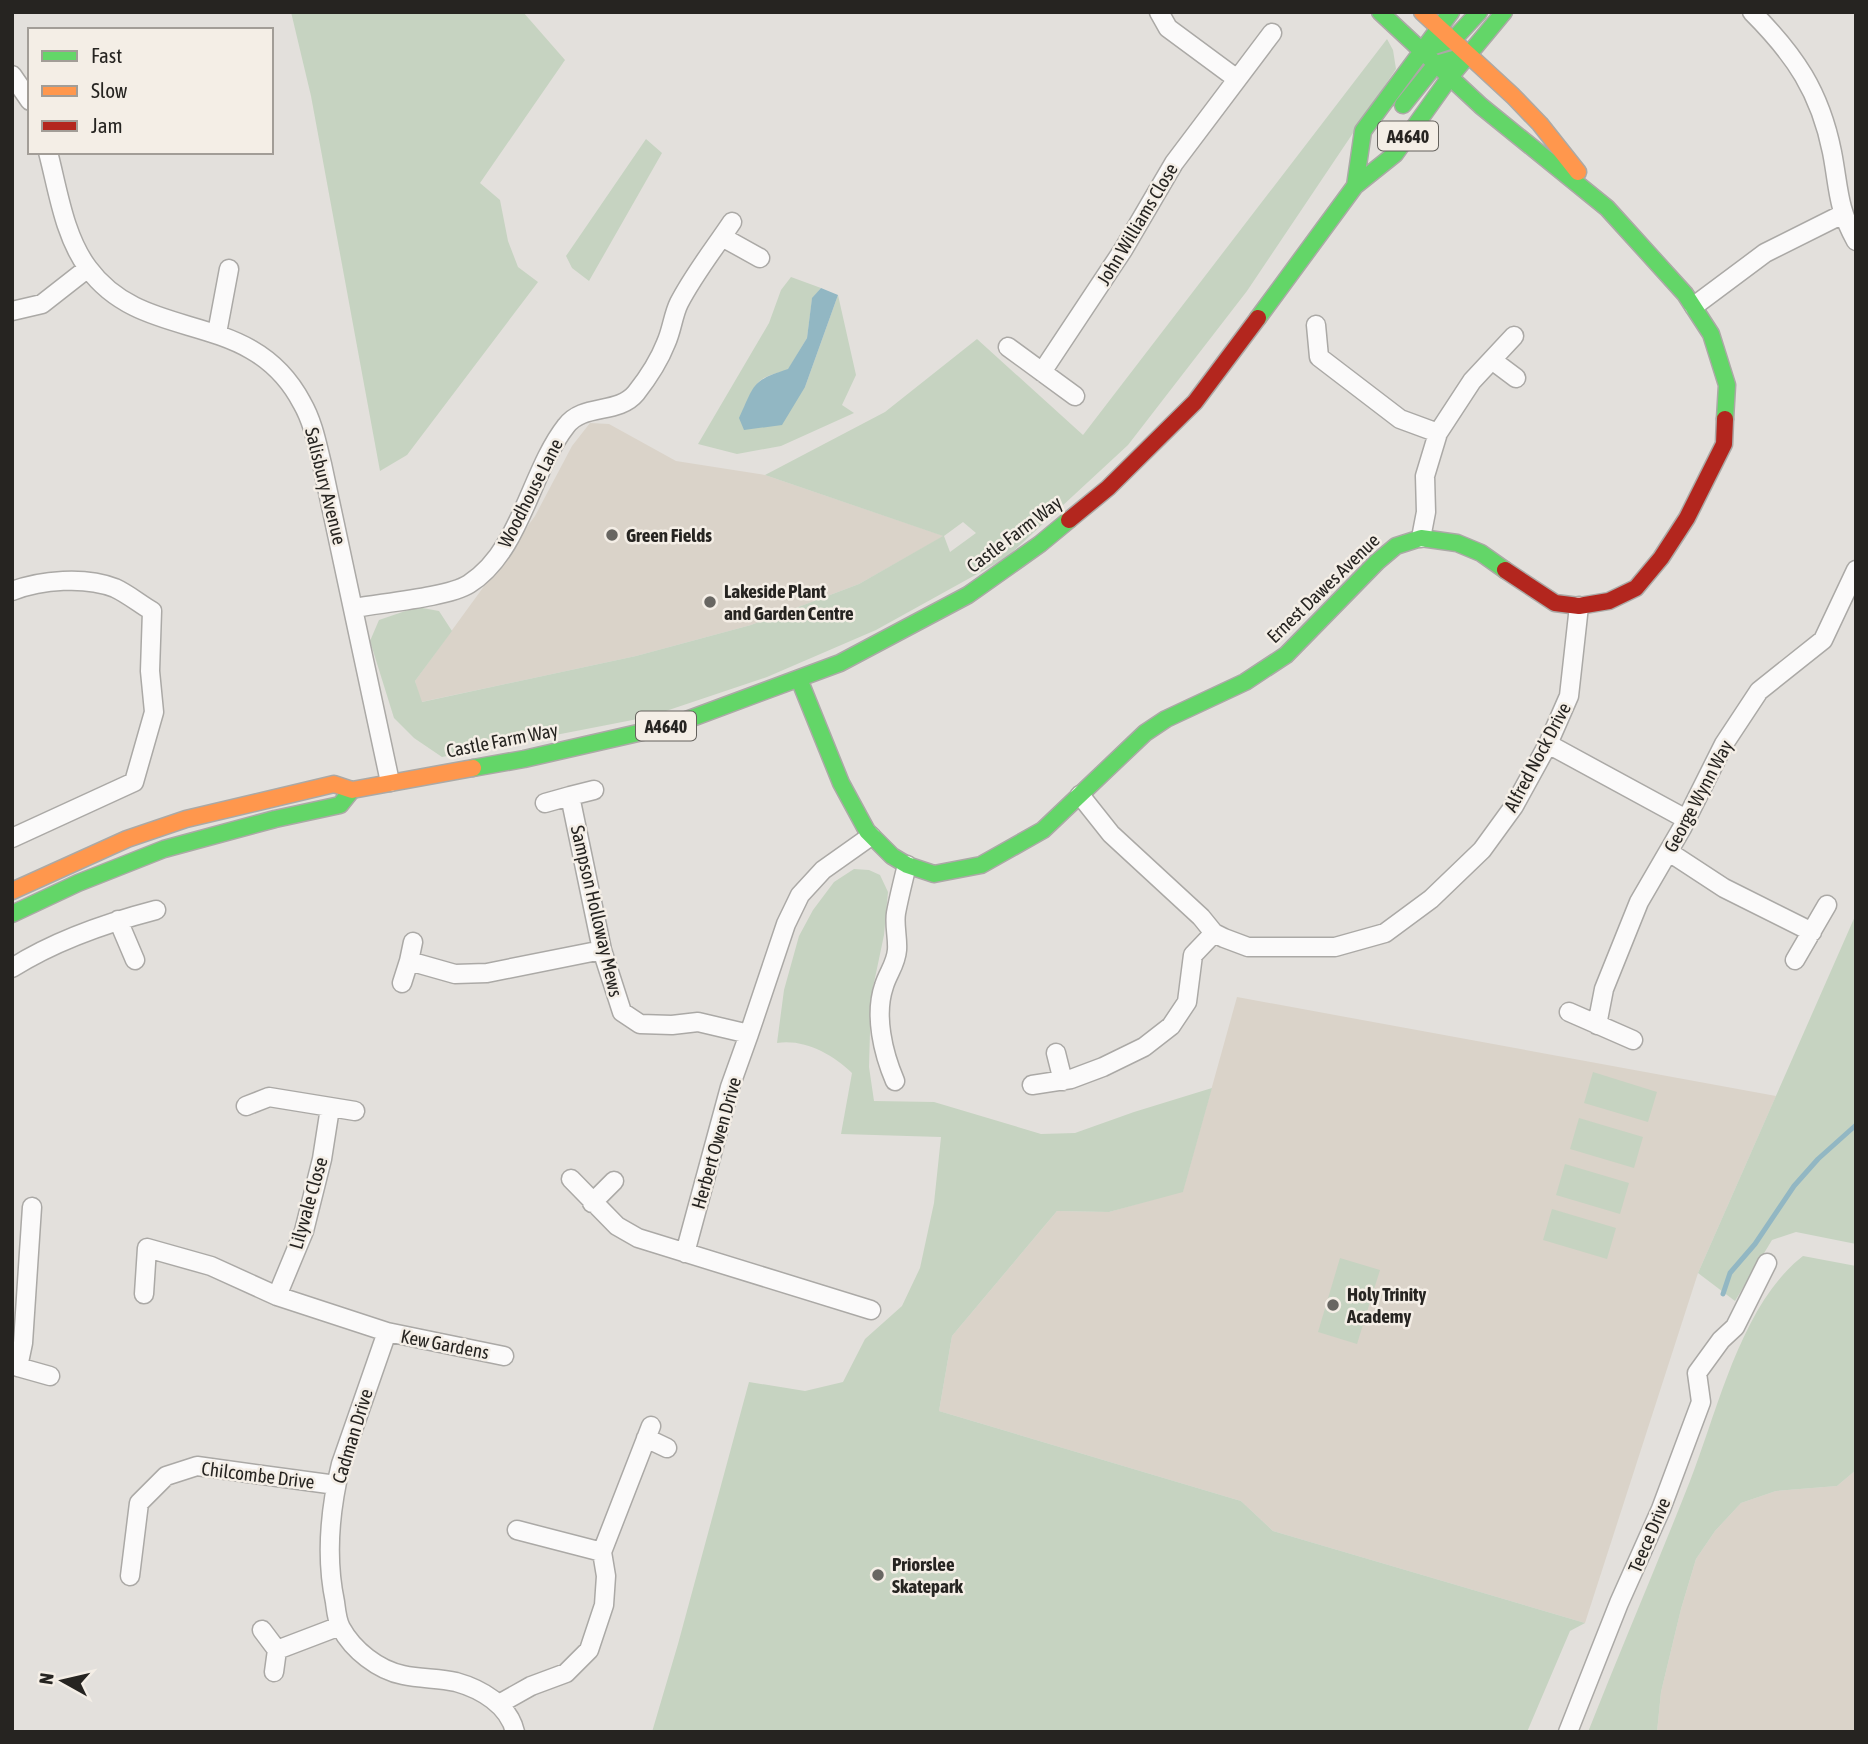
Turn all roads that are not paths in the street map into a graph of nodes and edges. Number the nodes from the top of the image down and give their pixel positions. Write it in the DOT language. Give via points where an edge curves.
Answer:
graph roads {
  1 [pos="1159,12"];
  2 [pos="1380,12"];
  3 [pos="1422,12"];
  4 [pos="1451,12"];
  5 [pos="1479,12"];
  6 [pos="1504,12"];
  7 [pos="1752,12"];
  8 [pos="1439,27"];
  9 [pos="1272,33"];
  10 [pos="1453,40"];
  11 [pos="1421,50"];
  12 [pos="1469,54"];
  13 [pos="1436,64"];
  14 [pos="19,74"];
  15 [pos="1450,77"];
  16 [pos="1237,79"];
  17 [pos="28,96"];
  18 [pos="49,154"];
  19 [pos="1358,166"];
  20 [pos="1355,186"];
  21 [pos="1607,208"];
  22 [pos="1843,214"];
  23 [pos="1856,241"];
  24 [pos="760,258"];
  25 [pos="88,268"];
  26 [pos="229,269"];
  27 [pos="1694,306"];
  28 [pos="12,311"];
  29 [pos="1316,325"];
  30 [pos="217,333"];
  31 [pos="1514,336"];
  32 [pos="1008,347"];
  33 [pos="1492,360"];
  34 [pos="1042,372"];
  35 [pos="1516,378"];
  36 [pos="1075,396"];
  37 [pos="1438,433"];
  38 [pos="1421,538"];
  39 [pos="1856,570"];
  40 [pos="12,591"];
  41 [pos="1579,606"];
  42 [pos="355,608"];
  43 [pos="799,679"];
  44 [pos="1548,744"];
  45 [pos="390,782"];
  46 [pos="352,790"];
  47 [pos="594,790"];
  48 [pos="1080,795"];
  49 [pos="570,796"];
  50 [pos="545,803"];
  51 [pos="1686,819"];
  52 [pos="871,836"];
  53 [pos="12,838"];
  54 [pos="1668,852"];
  55 [pos="906,865"];
  56 [pos="12,891"];
  57 [pos="1827,905"];
  58 [pos="156,910"];
  59 [pos="12,914"];
  60 [pos="118,920"];
  61 [pos="1812,932"];
  62 [pos="1214,933"];
  63 [pos="413,942"];
  64 [pos="602,950"];
  65 [pos="135,960"];
  66 [pos="1796,960"];
  67 [pos="410,961"];
  68 [pos="12,968"];
  69 [pos="402,983"];
  70 [pos="1569,1012"];
  71 [pos="1597,1025"];
  72 [pos="749,1034"];
  73 [pos="1633,1040"];
  74 [pos="1056,1053"];
  75 [pos="895,1080"];
  76 [pos="1063,1081"];
  77 [pos="1032,1085"];
  78 [pos="246,1106"];
  79 [pos="330,1108"];
  80 [pos="355,1111"];
  81 [pos="571,1179"];
  82 [pos="614,1181"];
  83 [pos="592,1203"];
  84 [pos="33,1207"];
  85 [pos="685,1253"];
  86 [pos="1767,1263"];
  87 [pos="144,1294"];
  88 [pos="277,1296"];
  89 [pos="871,1310"];
  90 [pos="387,1332"];
  91 [pos="504,1356"];
  92 [pos="15,1366"];
  93 [pos="50,1376"];
  94 [pos="667,1448"];
  95 [pos="336,1485"];
  96 [pos="517,1530"];
  97 [pos="602,1552"];
  98 [pos="130,1576"];
  99 [pos="340,1626"];
  100 [pos="262,1630"];
  101 [pos="277,1650"];
  102 [pos="274,1672"];
  103 [pos="499,1704"];
  104 [pos="515,1732"];
  105 [pos="1568,1732"];
  1 -- 16 [label="street" via="1168,27"];
  2 -- 11 [label="main road"];
  3 -- 8 [label="main road"];
  4 -- 8 [label="main road"];
  5 -- 10 [label="main road"];
  6 -- 12 [label="main road, Castle Farm Way / A4640"];
  7 -- 22 [label="street" via="1785,47 1814,90"];
  8 -- 10 [label="main road"];
  8 -- 11 [label="main road"];
  9 -- 16 [label="street, John Williams Close"];
  10 -- 11 [label="main road"];
  10 -- 12 [label="main road"];
  11 -- 13 [label="main road"];
  11 -- 19 [label="main road" via="1363,131"];
  12 -- 13 [label="main road"];
  12 -- 15 [label="main road, Castle Farm Way / A4640"];
  12 -- 21 [label="main road" via="1540,124"];
  13 -- 15 [label="main road"];
  13 -- 19 [label="main road"];
  14 -- 17 [label="street"];
  15 -- 20 [label="main road, Castle Farm Way / A4640" via="1395,154"];
  15 -- 21 [label="main road"];
  16 -- 34 [label="street, John Williams Close" via="1174,163"];
  18 -- 25 [label="street, Salisbury Avenue" via="72,239"];
  19 -- 20 [label="main road"];
  20 -- 43 [label="main road, Castle Farm Way / A4640" via="1195,402 1108,488 968,595 840,663"];
  21 -- 27 [label="main road"];
  22 -- 23 [label="street"];
  22 -- 27 [label="street" via="1765,253"];
  24 -- 42 [label="street, Woodhouse Lane" via="727,230 678,306 666,346 634,396 620,405 584,412 568,423 551,447 516,527 481,574 468,585 447,592"];
  25 -- 28 [label="street" via="42,304"];
  25 -- 30 [label="street, Salisbury Avenue" via="132,307"];
  26 -- 30 [label="street"];
  27 -- 41 [label="main road" via="1711,334 1727,385 1724,444 1687,519 1636,588 1609,601"];
  29 -- 37 [label="street" via="1319,357 1400,419"];
  30 -- 42 [label="street, Salisbury Avenue" via="253,349 274,366 302,402 313,428"];
  31 -- 33 [label="street"];
  32 -- 34 [label="street"];
  33 -- 35 [label="street"];
  33 -- 37 [label="street" via="1472,381"];
  34 -- 36 [label="street"];
  37 -- 38 [label="street" via="1425,476"];
  38 -- 41 [label="main road" via="1457,543 1481,553 1555,603"];
  38 -- 48 [label="main road, Ernest Dawes Avenue" via="1396,547 1377,562 1286,656 1145,733"];
  39 -- 51 [label="street, George Wynn Way" via="1823,640 1759,691 1724,744"];
  40 -- 53 [label="street" via="74,580 113,588 152,611 154,712 134,782"];
  41 -- 44 [label="street, Alfred Nock Drive" via="1569,696"];
  42 -- 45 [label="street, Salisbury Avenue"];
  43 -- 45 [label="main road, Castle Farm Way / A4640" via="673,725 524,759"];
  43 -- 52 [label="main road, Ernest Dawes Avenue" via="841,783"];
  44 -- 51 [label="street"];
  44 -- 62 [label="street, Alfred Nock Drive" via="1514,806 1482,850 1431,899 1385,933 1335,947 1288,948 1248,947"];
  45 -- 46 [label="main road, Castle Farm Way / A4640"];
  46 -- 56 [label="main road, Castle Farm Way / A4640" via="334,784 187,819 127,839"];
  46 -- 59 [label="main road, Castle Farm Way / A4640" via="340,805 164,849"];
  47 -- 49 [label="street"];
  48 -- 55 [label="main road, Ernest Dawes Avenue" via="1043,830 981,865 934,874"];
  48 -- 62 [label="street, Alfred Nock Drive" via="1111,835"];
  49 -- 50 [label="street"];
  49 -- 64 [label="street, Sampson Holloway Mews"];
  51 -- 54 [label="street, George Wynn Way"];
  52 -- 55 [label="main road, Ernest Dawes Avenue"];
  52 -- 72 [label="street" via="823,870 800,895"];
  54 -- 61 [label="street" via="1724,888"];
  54 -- 71 [label="street, George Wynn Way" via="1623,938 1604,989"];
  55 -- 75 [label="street" via="896,914 897,951 880,1004 888,1066"];
  57 -- 61 [label="street"];
  58 -- 60 [label="street"];
  60 -- 65 [label="street"];
  60 -- 68 [label="street"];
  61 -- 66 [label="street"];
  62 -- 76 [label="street" via="1193,955 1187,1002 1171,1026 1144,1047"];
  63 -- 67 [label="street"];
  64 -- 67 [label="street" via="487,973 455,974"];
  64 -- 72 [label="street, Sampson Holloway Mews" via="622,1012 640,1024 698,1022"];
  67 -- 69 [label="street"];
  70 -- 71 [label="street"];
  71 -- 73 [label="street"];
  72 -- 85 [label="street, Herbert Owen Drive"];
  74 -- 76 [label="street"];
  76 -- 77 [label="street"];
  78 -- 79 [label="street" via="269,1097"];
  79 -- 80 [label="street"];
  79 -- 88 [label="street, Lilyvale Close" via="304,1231"];
  81 -- 83 [label="street"];
  82 -- 83 [label="street"];
  83 -- 85 [label="street" via="638,1238"];
  84 -- 92 [label="street" via="23,1343"];
  85 -- 89 [label="street"];
  86 -- 105 [label="street, Teece Drive" via="1735,1327 1696,1373 1701,1402"];
  87 -- 88 [label="street" via="147,1248 211,1266"];
  88 -- 90 [label="street"];
  90 -- 91 [label="street, Kew Gardens"];
  90 -- 95 [label="street, Cadman Drive"];
  92 -- 93 [label="street"];
  94 -- 97 [label="street" via="649,1432"];
  95 -- 98 [label="street, Chilcombe Drive" via="197,1466 166,1476 139,1503"];
  95 -- 99 [label="street, Cadman Drive" via="329,1538"];
  96 -- 97 [label="street"];
  97 -- 103 [label="street" via="604,1605 589,1650 566,1673"];
  99 -- 101 [label="street"];
  99 -- 103 [label="street, Cadman Drive" via="376,1665 402,1675 457,1682"];
  100 -- 101 [label="street"];
  101 -- 102 [label="street"];
  103 -- 104 [label="street"];
}
